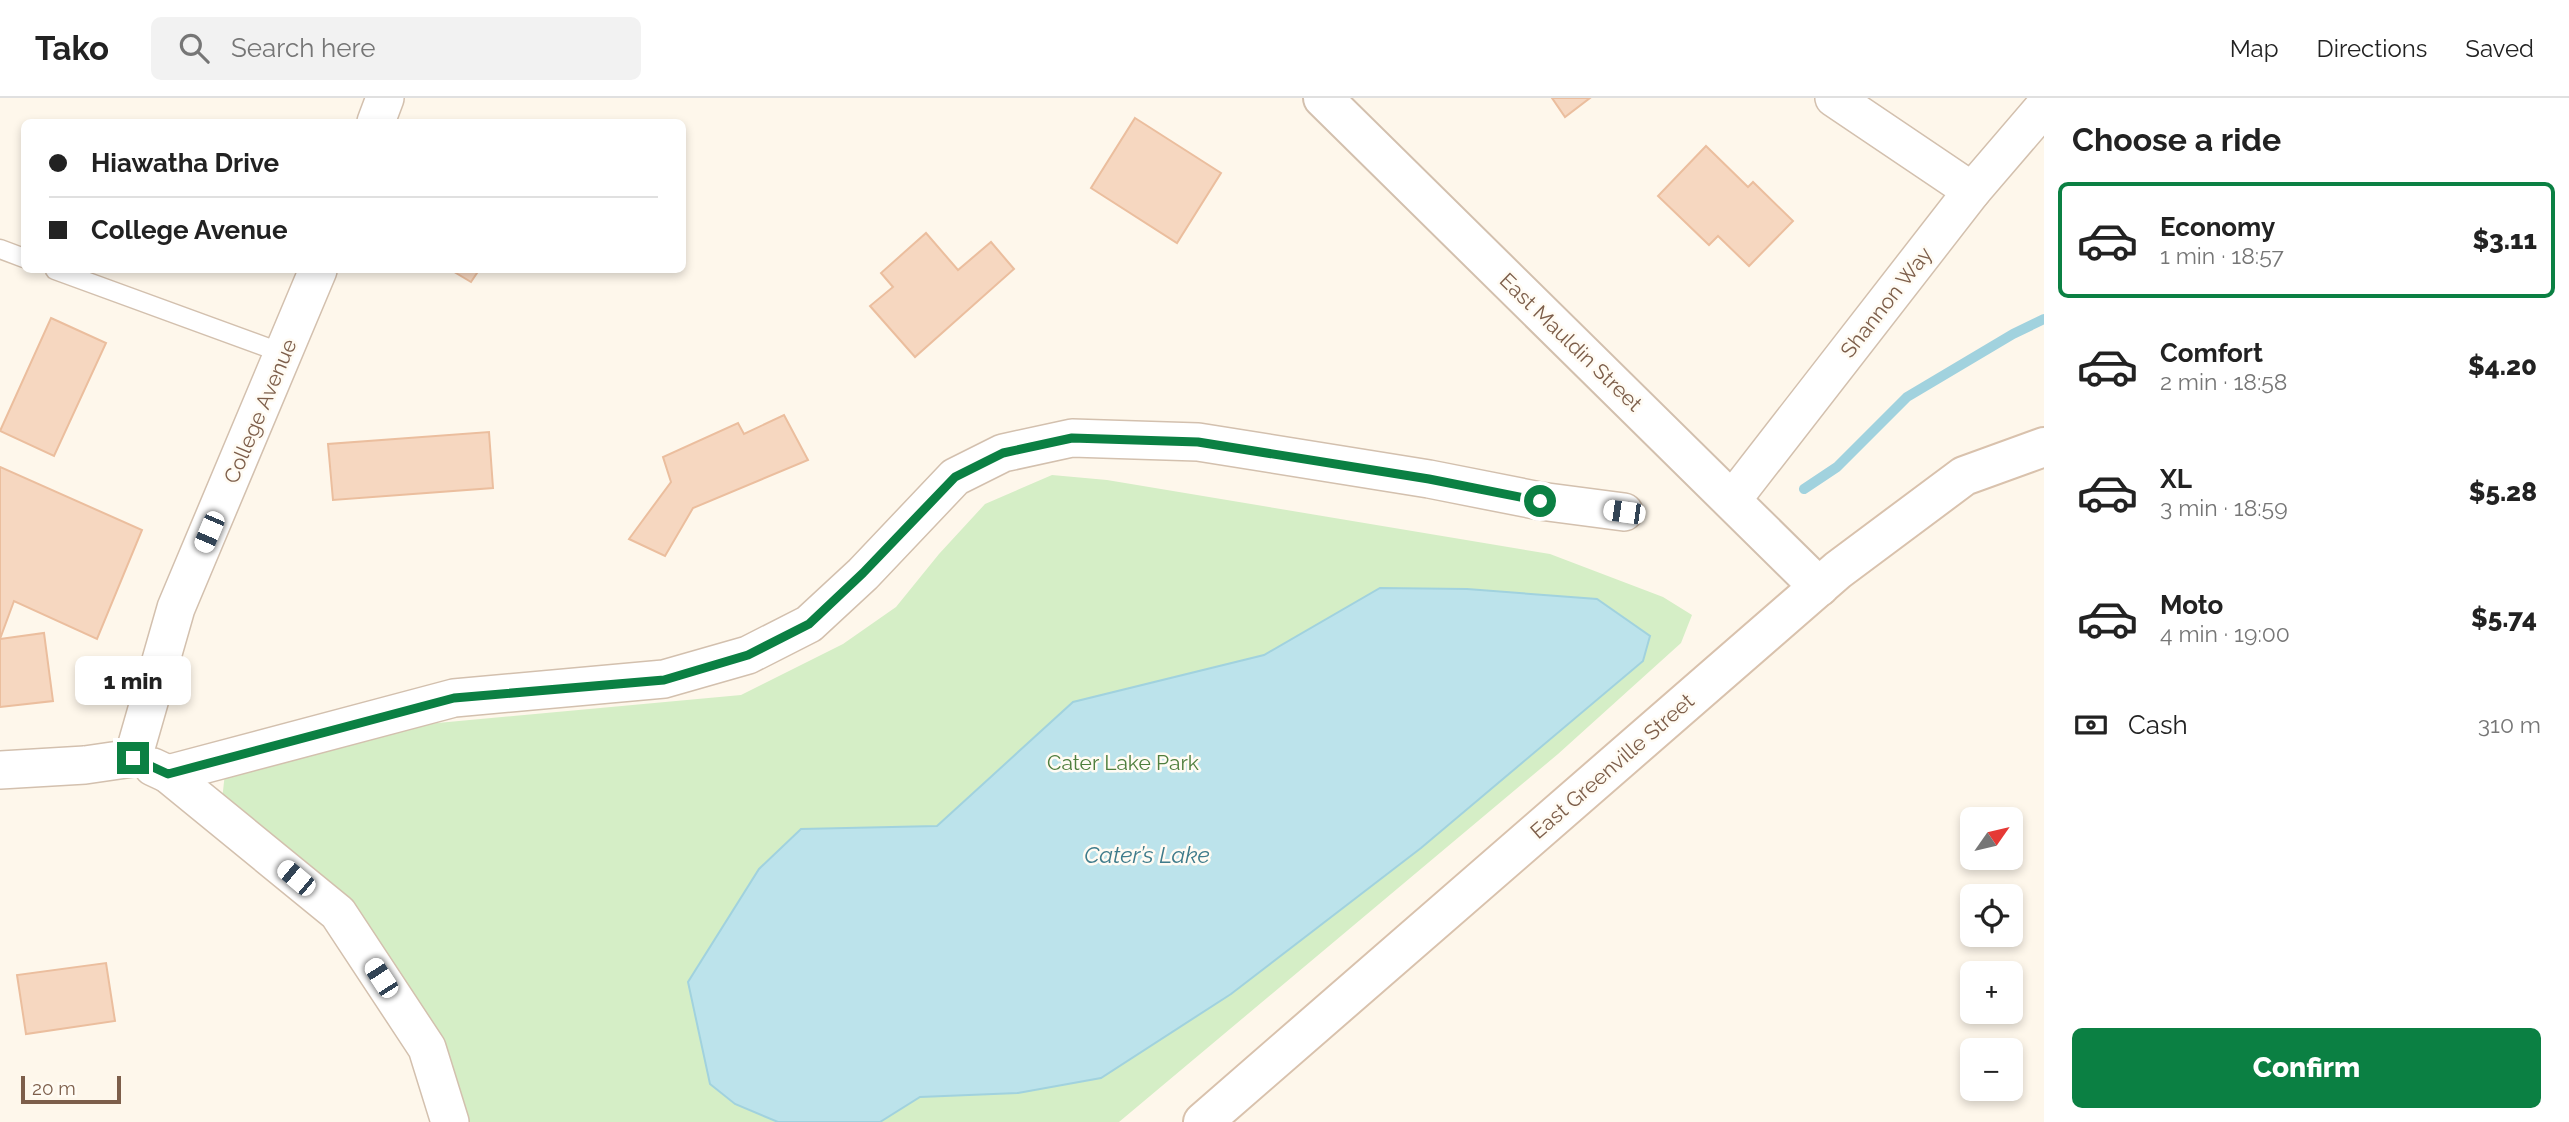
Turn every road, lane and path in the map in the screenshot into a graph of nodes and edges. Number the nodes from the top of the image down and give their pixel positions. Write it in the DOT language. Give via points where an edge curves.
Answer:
graph roads {
  1 [pos="385,98"];
  2 [pos="1323,98"];
  3 [pos="1834,98"];
  4 [pos="2044,107"];
  5 [pos="377,119"];
  6 [pos="1972,191"];
  7 [pos="0,249"];
  8 [pos="21,257"];
  9 [pos="63,273"];
  10 [pos="317,273"];
  11 [pos="285,354"];
  12 [pos="2044,447"];
  13 [pos="1732,500"];
  14 [pos="1624,512"];
  15 [pos="1819,586"];
  16 [pos="133,758"];
  17 [pos="0,771"];
  18 [pos="168,774"];
  19 [pos="450,1122"];
  20 [pos="1203,1122"];
  1 -- 5 [label="street"];
  2 -- 13 [label="main road, East Mauldin Street"];
  3 -- 6 [label="street"];
  4 -- 6 [label="street, Shannon Way"];
  6 -- 13 [label="street, Shannon Way"];
  7 -- 8 [label="lane"];
  9 -- 11 [label="lane"];
  10 -- 11 [label="street, College Avenue"];
  11 -- 16 [label="street, College Avenue" via="176,608"];
  12 -- 15 [label="main road, East Greenville Street" via="1964,476"];
  13 -- 15 [label="main road, East Mauldin Street"];
  14 -- 18 [label="street" via="1198,442 1072,438 1003,453 955,477 809,624 748,655 664,680 454,698"];
  15 -- 20 [label="main road, East Greenville Street"];
  16 -- 17 [label="street"];
  16 -- 18 [label="street"];
  18 -- 19 [label="street" via="338,913 426,1048"];
}
